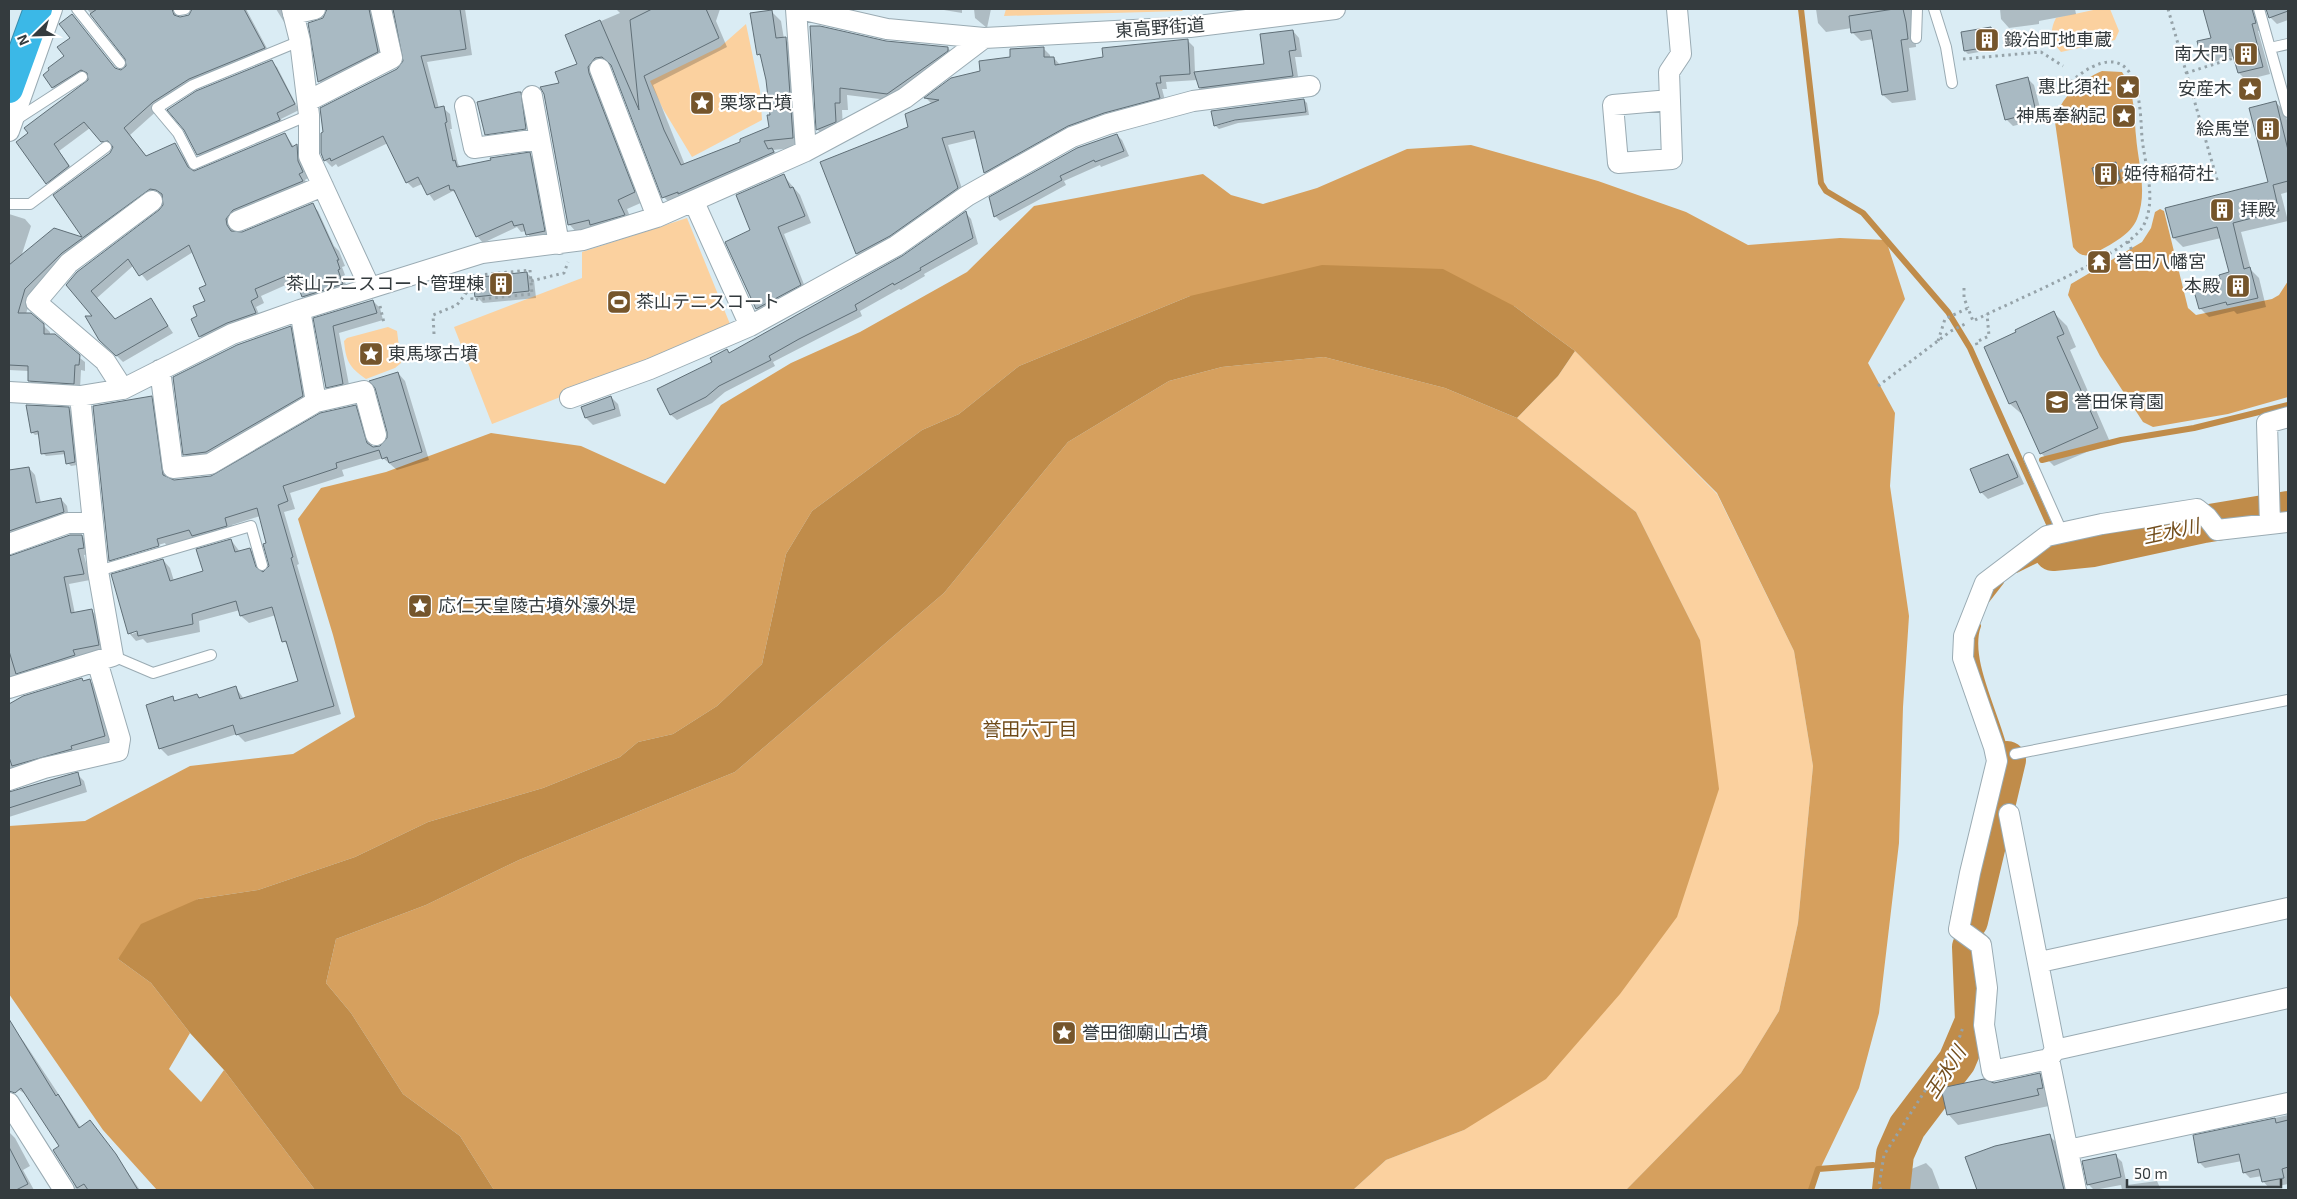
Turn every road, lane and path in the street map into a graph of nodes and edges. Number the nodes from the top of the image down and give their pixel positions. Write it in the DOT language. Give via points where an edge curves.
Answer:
graph roads {
  1 [pos="38,9"];
  2 [pos="52,9"];
  3 [pos="77,9"];
  4 [pos="315,9"];
  5 [pos="380,9"];
  6 [pos="796,9"];
  7 [pos="800,9"];
  8 [pos="1335,9"];
  9 [pos="1677,9"];
  10 [pos="1917,9"];
  11 [pos="1934,9"];
  12 [pos="2168,9"];
  13 [pos="2259,9"];
  14 [pos="293,11"];
  15 [pos="984,38"];
  16 [pos="1916,38"];
  17 [pos="300,41"];
  18 [pos="2288,44"];
  19 [pos="1946,47"];
  20 [pos="2270,48"];
  21 [pos="2234,58"];
  22 [pos="120,63"];
  23 [pos="2062,66"];
  24 [pos="600,69"];
  25 [pos="2186,74"];
  26 [pos="82,77"];
  27 [pos="1952,83"];
  28 [pos="1310,86"];
  29 [pos="9,89"];
  30 [pos="2129,91"];
  31 [pos="2122,93"];
  32 [pos="2056,95"];
  33 [pos="532,96"];
  34 [pos="1670,100"];
  35 [pos="465,106"];
  36 [pos="309,108"];
  37 [pos="2288,112"];
  38 [pos="2136,124"];
  39 [pos="2124,126"];
  40 [pos="10,127"];
  41 [pos="539,139"];
  42 [pos="106,147"];
  43 [pos="806,151"];
  44 [pos="2131,168"];
  45 [pos="2120,171"];
  46 [pos="2218,183"];
  47 [pos="323,186"];
  48 [pos="152,201"];
  49 [pos="694,202"];
  50 [pos="9,204"];
  51 [pos="657,218"];
  52 [pos="238,221"];
  53 [pos="2128,241"];
  54 [pos="564,252"];
  55 [pos="2133,253"];
  56 [pos="531,281"];
  57 [pos="471,287"];
  58 [pos="370,288"];
  59 [pos="1964,288"];
  60 [pos="1968,308"];
  61 [pos="300,310"];
  62 [pos="1987,314"];
  63 [pos="1965,324"];
  64 [pos="750,326"];
  65 [pos="434,334"];
  66 [pos="1938,341"];
  67 [pos="1977,345"];
  68 [pos="160,370"];
  69 [pos="1878,386"];
  70 [pos="123,389"];
  71 [pos="9,392"];
  72 [pos="80,396"];
  73 [pos="570,398"];
  74 [pos="316,402"];
  75 [pos="2288,417"];
  76 [pos="376,435"];
  77 [pos="2029,458"];
  78 [pos="2274,517"];
  79 [pos="93,523"];
  80 [pos="2062,532"];
  81 [pos="9,544"];
  82 [pos="262,565"];
  83 [pos="98,571"];
  84 [pos="211,655"];
  85 [pos="105,658"];
  86 [pos="9,688"];
  87 [pos="2288,700"];
  88 [pos="2015,754"];
  89 [pos="9,780"];
  90 [pos="2009,814"];
  91 [pos="2288,908"];
  92 [pos="2040,962"];
  93 [pos="2288,998"];
  94 [pos="1966,1019"];
  95 [pos="2052,1055"];
  96 [pos="9,1103"];
  97 [pos="2288,1103"];
  98 [pos="2068,1150"];
  99 [pos="64,1190"];
  100 [pos="1881,1190"];
  101 [pos="2076,1190"];
  1 -- 29 [label="highway"];
  2 -- 40 [label="street"];
  3 -- 22 [label="lane"];
  4 -- 14 [label="street"];
  5 -- 36 [label="street" via="392,58"];
  6 -- 43 [label="street"];
  7 -- 15 [label="street, 東高野街道" via="886,29"];
  8 -- 15 [label="street, 東高野街道" via="1190,27"];
  9 -- 34 [label="street" via="1681,54 1668,72"];
  10 -- 16 [label="lane"];
  11 -- 19 [label="lane"];
  12 -- 25 [label="path"];
  13 -- 20 [label="lane"];
  14 -- 17 [label="street"];
  15 -- 43 [label="street" via="905,98"];
  17 -- 36 [label="street"];
  17 -- 36 [label="lane" via="193,85 157,108 178,133 194,164"];
  18 -- 20 [label="lane"];
  19 -- 23 [label="path" via="1952,56 1962,59 2042,52"];
  19 -- 27 [label="lane"];
  20 -- 37 [label="lane"];
  21 -- 25 [label="path"];
  24 -- 51 [label="street"];
  25 -- 46 [label="path"];
  26 -- 40 [label="lane"];
  28 -- 64 [label="street" via="1193,101 1140,114 1072,137 967,196 896,246"];
  30 -- 31 [label="path"];
  32 -- 53 [label="path" via="2092,67 2107,63 2122,65 2133,76 2140,99 2150,204 2142,227"];
  33 -- 41 [label="street"];
  35 -- 41 [label="street" via="474,148"];
  36 -- 47 [label="street" via="309,156"];
  38 -- 39 [label="path"];
  41 -- 54 [label="street"];
  42 -- 50 [label="lane" via="30,204"];
  43 -- 49 [label="street"];
  44 -- 45 [label="path"];
  47 -- 52 [label="street"];
  47 -- 58 [label="street"];
  48 -- 70 [label="street" via="69,263 36,302 105,361"];
  49 -- 51 [label="street"];
  49 -- 64 [label="street"];
  51 -- 54 [label="street"];
  53 -- 55 [label="path"];
  53 -- 62 [label="path" via="2074,272"];
  54 -- 56 [label="path" via="564,273"];
  54 -- 58 [label="street" via="482,253"];
  56 -- 57 [label="path" via="530,270 527,270 470,276"];
  56 -- 57 [label="path" via="532,294 472,300"];
  57 -- 65 [label="path" via="457,304 433,315"];
  58 -- 61 [label="street"];
  59 -- 60 [label="path"];
  60 -- 62 [label="path" via="1973,321"];
  60 -- 66 [label="path" via="1945,319"];
  61 -- 68 [label="street" via="232,334"];
  61 -- 74 [label="street"];
  62 -- 67 [label="path" via="1989,336 1976,342"];
  63 -- 66 [label="path"];
  64 -- 73 [label="street"];
  66 -- 69 [label="path"];
  68 -- 70 [label="street"];
  68 -- 74 [label="street" via="173,468 210,464"];
  70 -- 72 [label="street"];
  71 -- 72 [label="street"];
  72 -- 79 [label="street"];
  74 -- 76 [label="street" via="364,391"];
  75 -- 78 [label="street" via="2267,424"];
  77 -- 80 [label="lane"];
  78 -- 80 [label="street" via="2217,530 2197,509"];
  79 -- 81 [label="street" via="68,523"];
  79 -- 83 [label="street"];
  80 -- 95 [label="street" via="2047,536 1985,583 1964,636 1964,658 1997,761 1960,929 1981,945 1987,988 1984,1025 1992,1070"];
  82 -- 83 [label="lane" via="251,526"];
  83 -- 85 [label="street"];
  84 -- 85 [label="lane" via="153,672"];
  85 -- 86 [label="street"];
  85 -- 89 [label="street" via="120,739 118,751 44,768"];
  87 -- 88 [label="lane"];
  90 -- 92 [label="street"];
  91 -- 92 [label="street"];
  92 -- 95 [label="street"];
  93 -- 95 [label="street"];
  94 -- 100 [label="path" via="1960,1036 1884,1155"];
  95 -- 98 [label="street"];
  96 -- 99 [label="street"];
  97 -- 98 [label="street"];
  98 -- 101 [label="street"];
}
